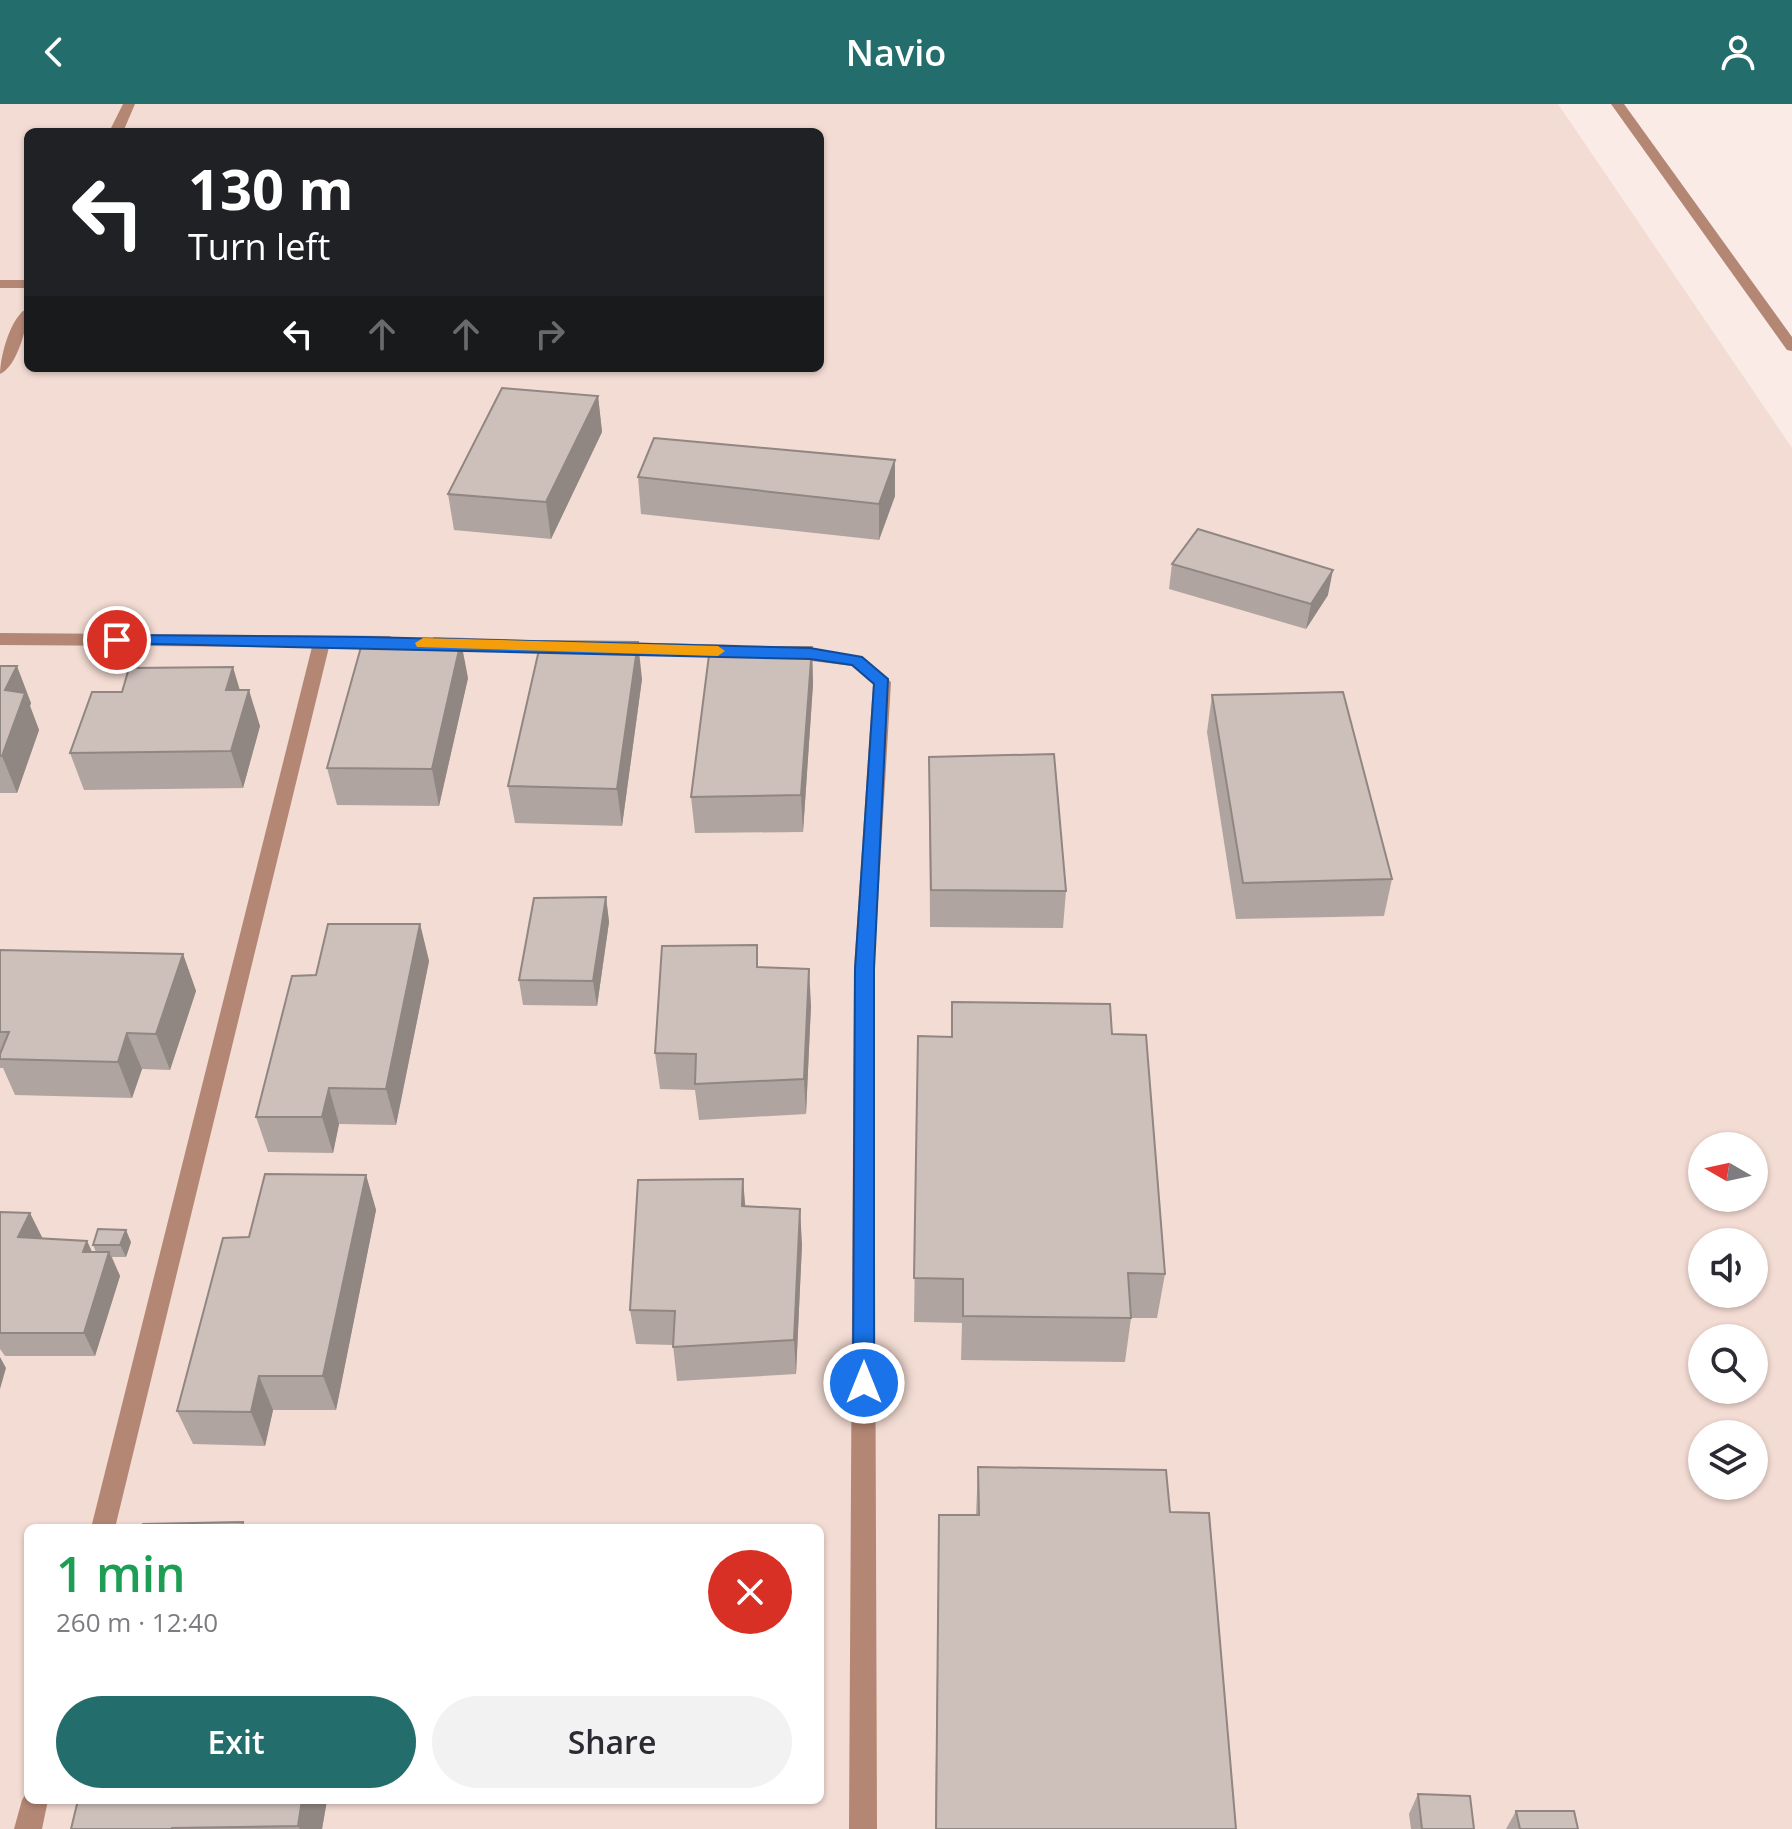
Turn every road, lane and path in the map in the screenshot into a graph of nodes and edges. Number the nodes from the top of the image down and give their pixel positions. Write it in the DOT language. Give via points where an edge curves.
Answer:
graph roads {
  1 [pos="129,104"];
  2 [pos="1617,104"];
  3 [pos="118,128"];
  4 [pos="0,284"];
  5 [pos="24,284"];
  6 [pos="24,320"];
  7 [pos="1792,347"];
  8 [pos="0,369"];
  9 [pos="0,639"];
  10 [pos="322,641"];
  11 [pos="104,1524"];
  12 [pos="34,1804"];
  13 [pos="28,1829"];
  14 [pos="863,1829"];
  1 -- 3 [label="street"];
  2 -- 7 [label="street"];
  4 -- 5 [label="street"];
  6 -- 8 [label="street"];
  9 -- 10 [label="street"];
  10 -- 11 [label="street"];
  10 -- 14 [label="street" via="810,653 857,661 882,682 864,969"];
  12 -- 13 [label="street"];
}
